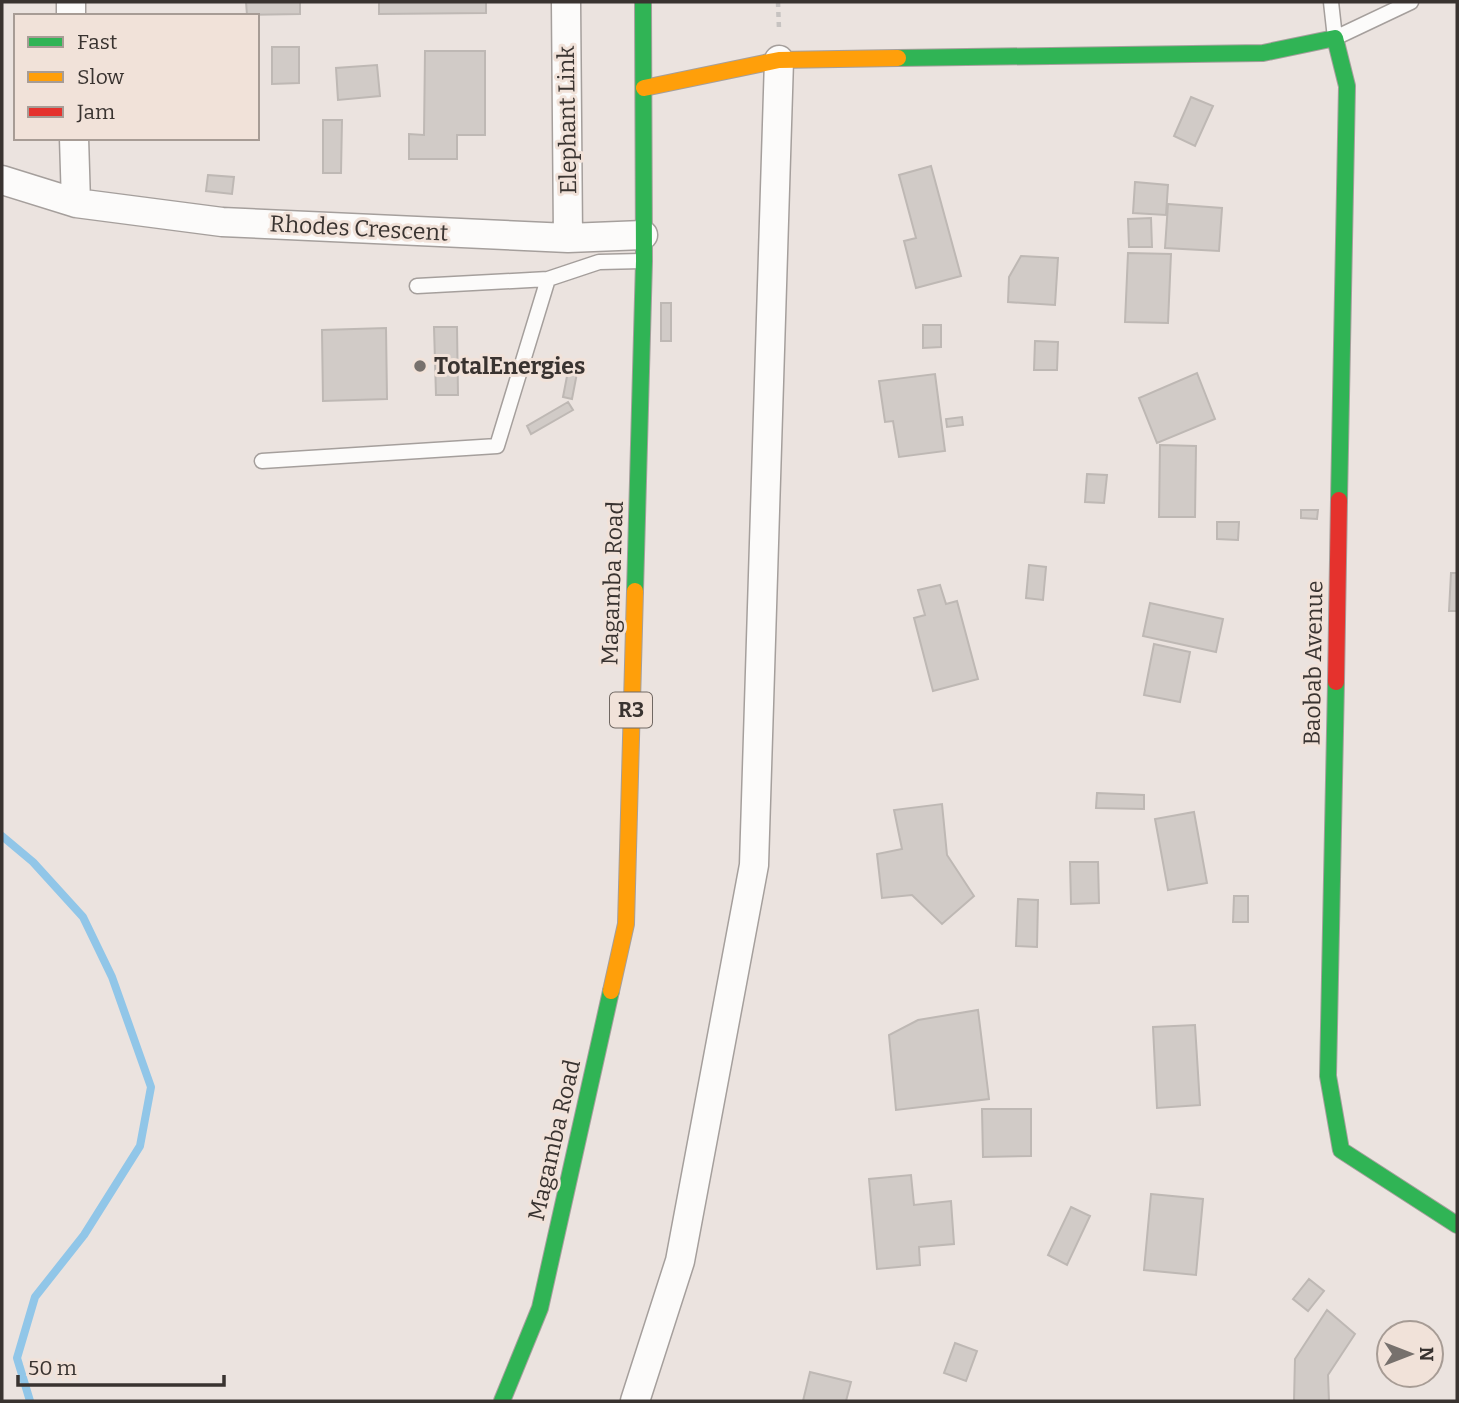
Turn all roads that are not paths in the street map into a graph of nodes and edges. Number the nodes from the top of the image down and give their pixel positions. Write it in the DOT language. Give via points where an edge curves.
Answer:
graph roads {
  1 [pos="566,2"];
  2 [pos="643,2"];
  3 [pos="1331,2"];
  4 [pos="1411,2"];
  5 [pos="1335,38"];
  6 [pos="779,60"];
  7 [pos="644,88"];
  8 [pos="74,140"];
  9 [pos="2,180"];
  10 [pos="76,203"];
  11 [pos="568,238"];
  12 [pos="644,248"];
  13 [pos="548,279"];
  14 [pos="417,286"];
  15 [pos="262,461"];
  16 [pos="1457,1225"];
  17 [pos="502,1401"];
  18 [pos="635,1401"];
  1 -- 11 [label="street, Elephant Link"];
  2 -- 7 [label="main road, Magamba Road / R3"];
  3 -- 5 [label="lane"];
  4 -- 5 [label="lane"];
  5 -- 6 [label="main road" via="1263,52"];
  5 -- 16 [label="main road, Baobab Avenue" via="1347,86 1328,1076 1341,1150"];
  6 -- 7 [label="main road"];
  6 -- 18 [label="street" via="754,865 680,1261"];
  7 -- 12 [label="main road, Magamba Road / R3"];
  8 -- 10 [label="street"];
  9 -- 10 [label="street, Rhodes Crescent"];
  10 -- 11 [label="street, Rhodes Crescent" via="222,222"];
  11 -- 12 [label="street, Rhodes Crescent"];
  12 -- 13 [label="lane"];
  12 -- 17 [label="main road, Magamba Road / R3" via="626,924 540,1308"];
  13 -- 14 [label="lane"];
  13 -- 15 [label="lane" via="497,446"];
}
